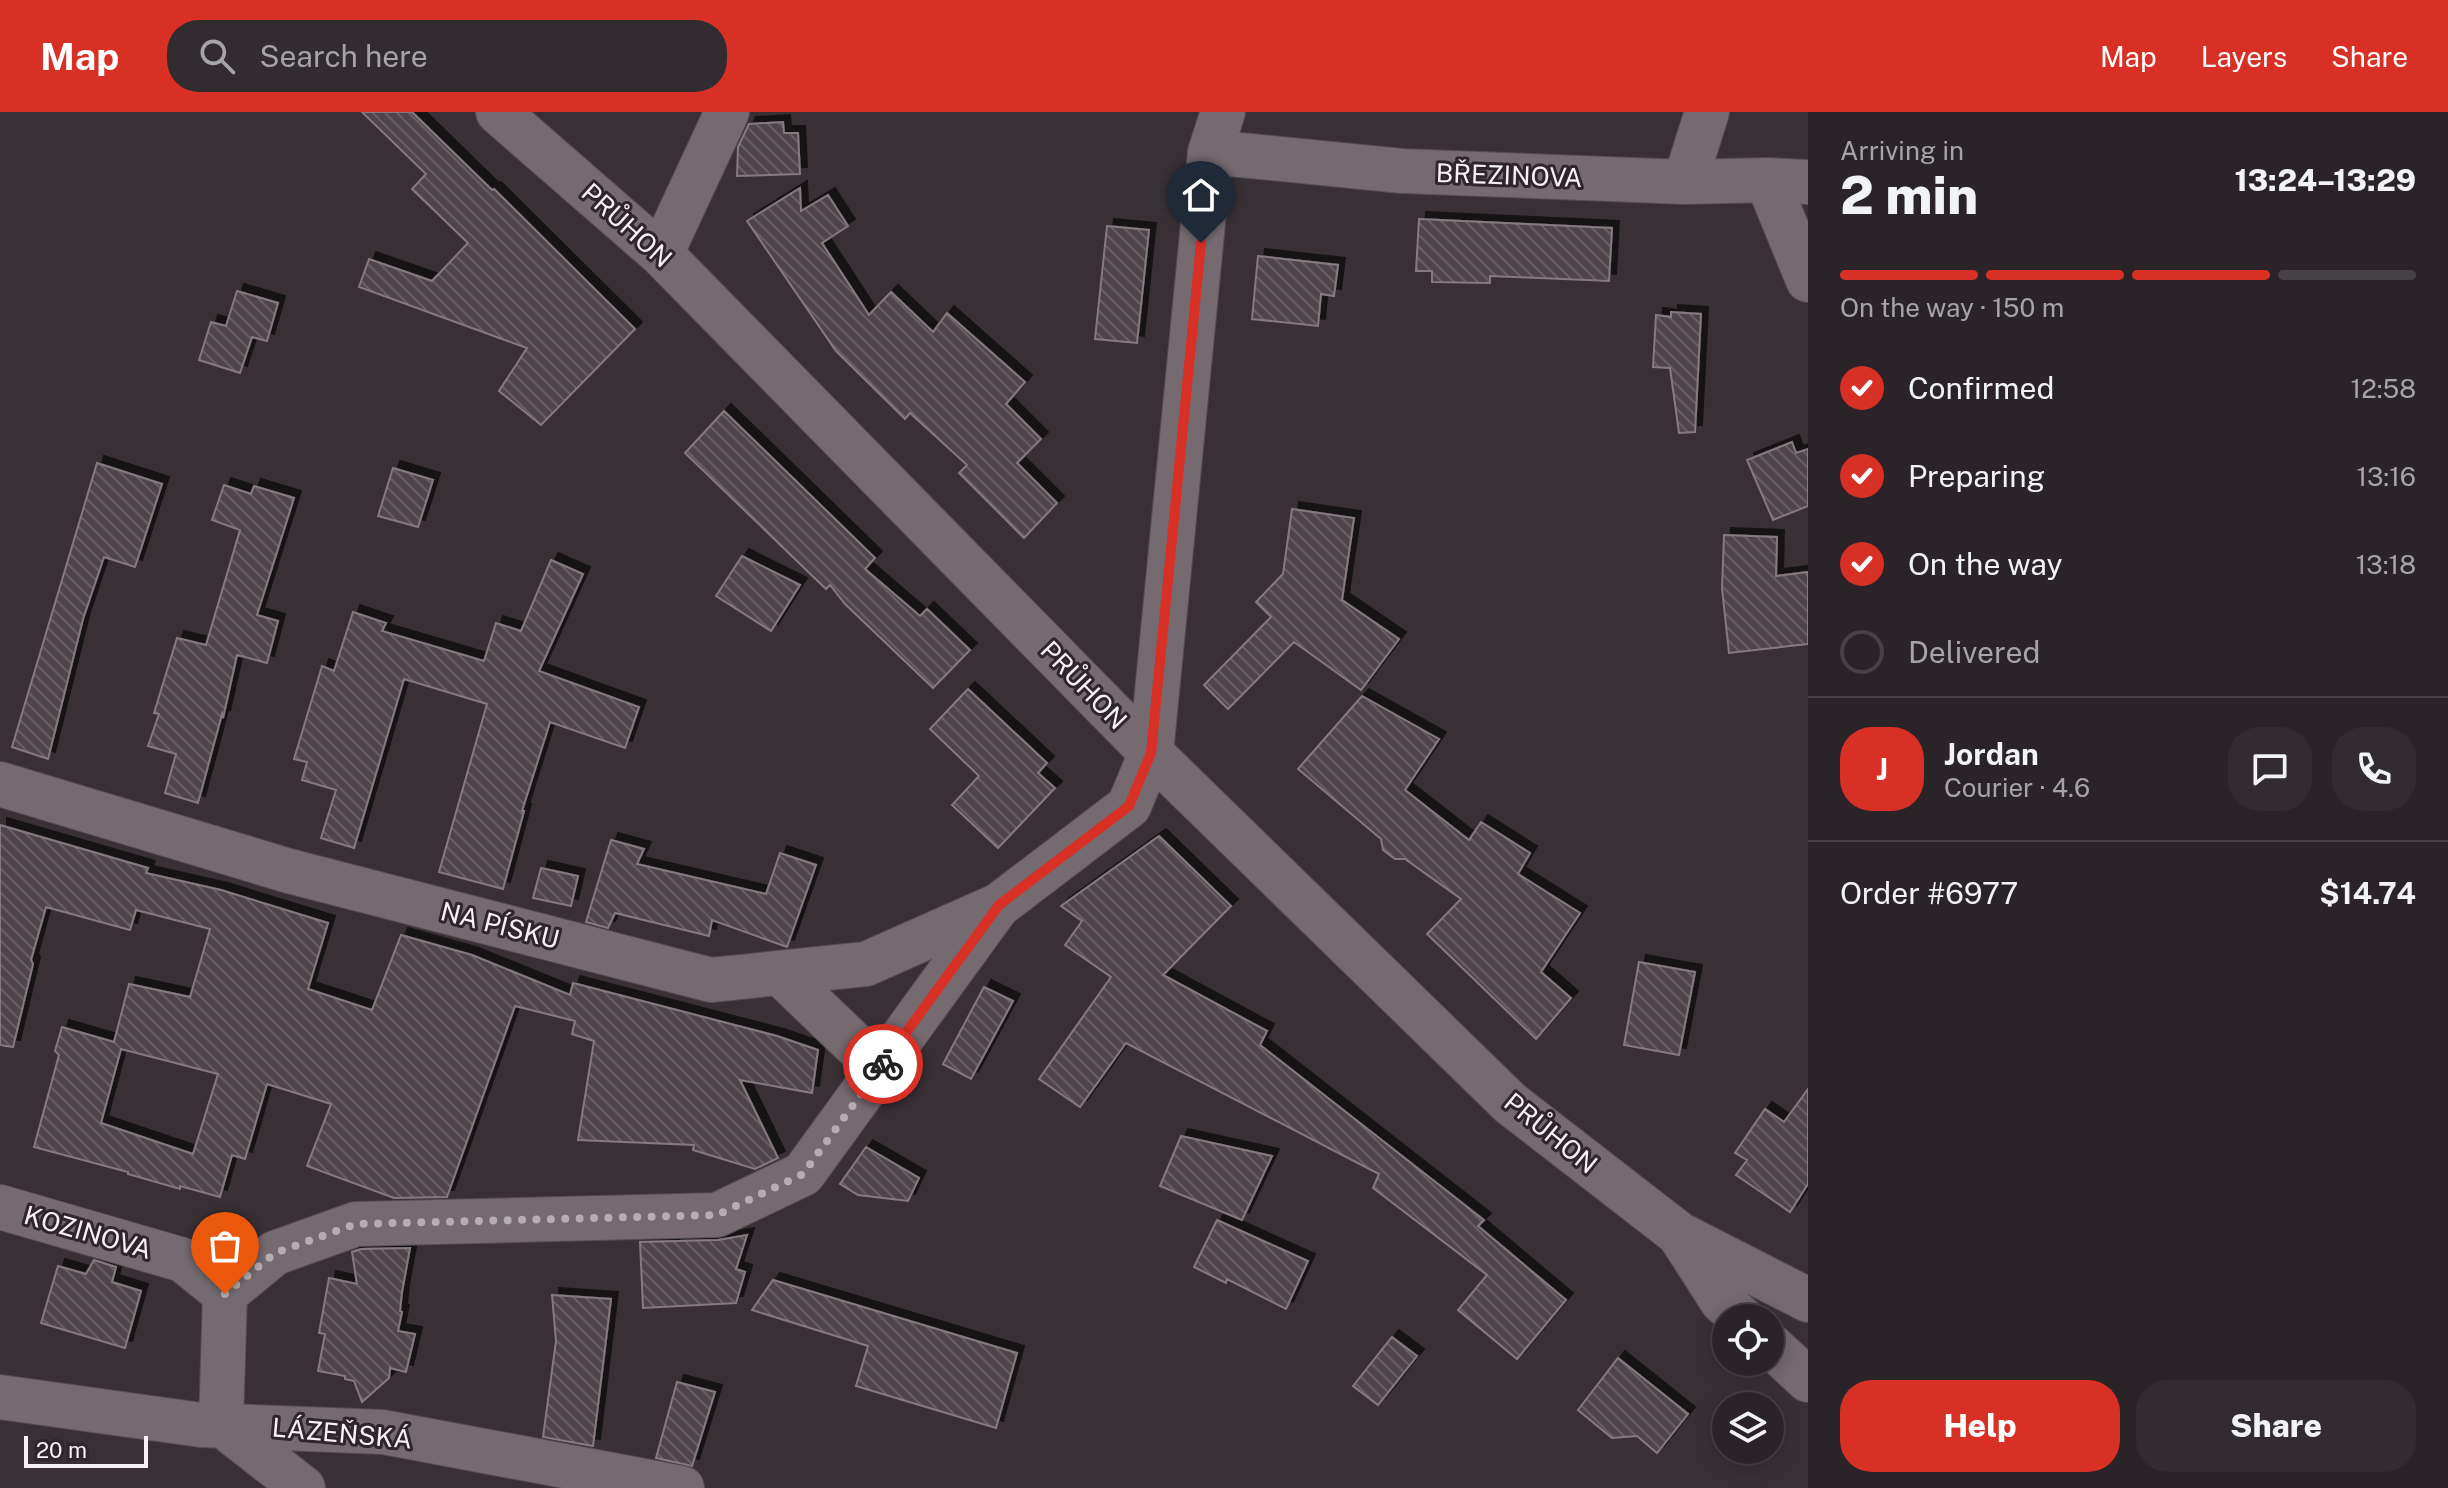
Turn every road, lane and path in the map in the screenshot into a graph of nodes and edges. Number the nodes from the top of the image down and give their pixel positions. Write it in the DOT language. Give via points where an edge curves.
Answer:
graph roads {
  1 [pos="498,112"];
  2 [pos="727,112"];
  3 [pos="1707,112"];
  4 [pos="1217,132"];
  5 [pos="1788,181"];
  6 [pos="1685,182"];
  7 [pos="661,254"];
  8 [pos="1808,280"];
  9 [pos="1151,753"];
  10 [pos="0,784"];
  11 [pos="999,905"];
  12 [pos="780,973"];
  13 [pos="880,1069"];
  14 [pos="0,1207"];
  15 [pos="1679,1234"];
  16 [pos="225,1294"];
  17 [pos="1808,1300"];
  18 [pos="1725,1304"];
  19 [pos="1784,1358"];
  20 [pos="1808,1380"];
  21 [pos="0,1397"];
  22 [pos="221,1424"];
  23 [pos="303,1488"];
  24 [pos="682,1488"];
  1 -- 7 [label="street, PRŮHON"];
  2 -- 7 [label="street"];
  3 -- 6 [label="street"];
  4 -- 6 [label="street, BŘEZINOVA" via="1402,171"];
  4 -- 9 [label="street, NA PÍSKU"];
  5 -- 6 [label="street, BŘEZINOVA"];
  5 -- 8 [label="street"];
  7 -- 9 [label="street, PRŮHON"];
  9 -- 11 [label="street, NA PÍSKU" via="1129,806"];
  9 -- 15 [label="street, PRŮHON" via="1510,1103"];
  10 -- 12 [label="street, NA PÍSKU" via="289,871 711,980"];
  11 -- 12 [label="street, NA PÍSKU" via="866,964"];
  11 -- 13 [label="street, NA PÍSKU"];
  12 -- 13 [label="street"];
  13 -- 16 [label="street, NA PÍSKU" via="803,1174 717,1215 356,1224 275,1253"];
  14 -- 16 [label="street, KOZINOVA" via="183,1260"];
  15 -- 17 [label="street"];
  15 -- 18 [label="street, PRŮHON"];
  16 -- 22 [label="street"];
  19 -- 20 [label="street"];
  21 -- 22 [label="street, LÁZEŇSKÁ"];
  22 -- 23 [label="street"];
  22 -- 24 [label="street, LÁZEŇSKÁ" via="383,1432"];
}
